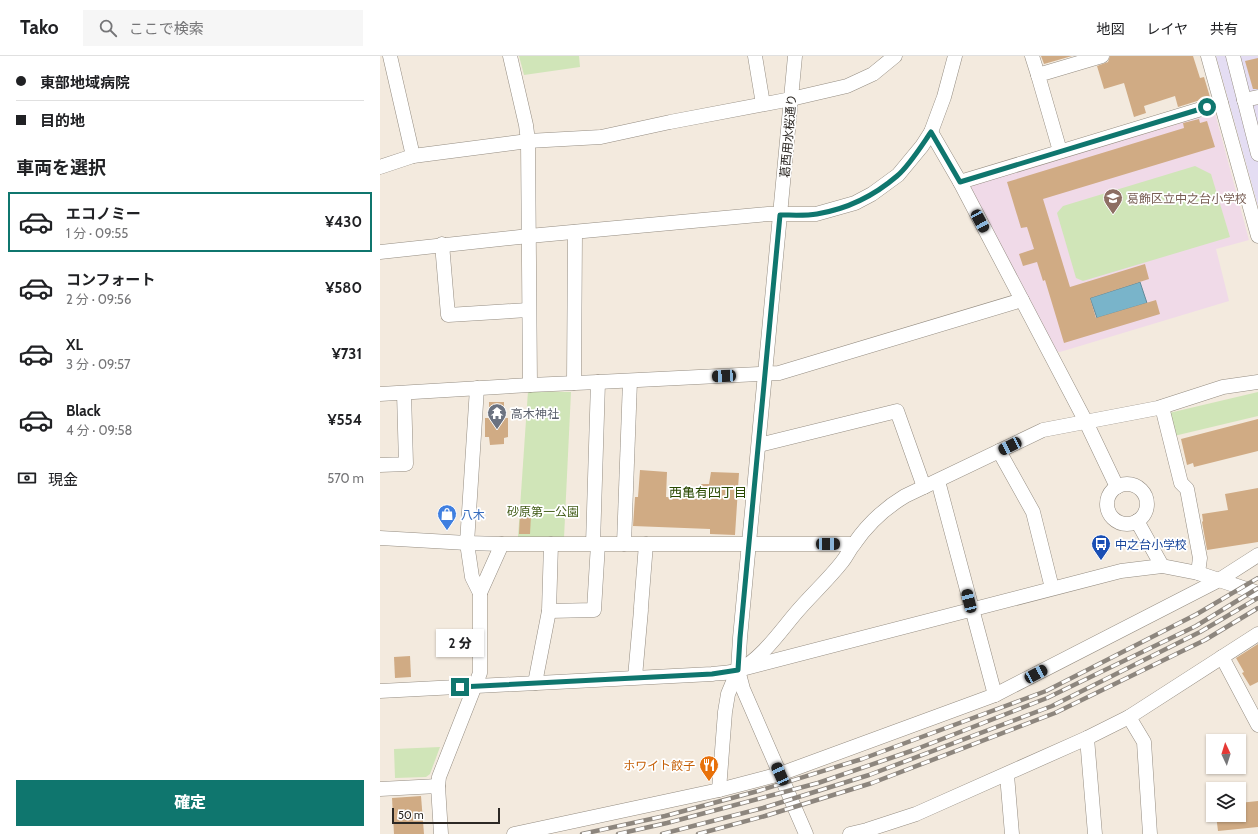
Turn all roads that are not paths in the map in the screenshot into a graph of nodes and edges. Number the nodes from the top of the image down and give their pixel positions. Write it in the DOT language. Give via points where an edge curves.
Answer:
graph roads {
  1 [pos="390,56"];
  2 [pos="510,56"];
  3 [pos="755,56"];
  4 [pos="795,56"];
  5 [pos="895,56"];
  6 [pos="955,56"];
  7 [pos="1032,56"];
  8 [pos="1102,56"];
  9 [pos="1208,56"];
  10 [pos="1232,56"];
  11 [pos="1038,75"];
  12 [pos="1258,96"];
  13 [pos="791,99"];
  14 [pos="1244,100"];
  15 [pos="1221,103"];
  16 [pos="763,104"];
  17 [pos="931,132"];
  18 [pos="528,141"];
  19 [pos="1060,151"];
  20 [pos="1258,154"];
  21 [pos="413,156"];
  22 [pos="380,167"];
  23 [pos="960,182"];
  24 [pos="780,215"];
  25 [pos="575,232"];
  26 [pos="529,236"];
  27 [pos="1258,236"];
  28 [pos="442,244"];
  29 [pos="380,252"];
  30 [pos="1022,300"];
  31 [pos="528,310"];
  32 [pos="765,374"];
  33 [pos="630,381"];
  34 [pos="598,382"];
  35 [pos="1258,382"];
  36 [pos="574,383"];
  37 [pos="530,384"];
  38 [pos="477,388"];
  39 [pos="404,393"];
  40 [pos="380,394"];
  41 [pos="1162,407"];
  42 [pos="1086,422"];
  43 [pos="759,445"];
  44 [pos="999,451"];
  45 [pos="380,465"];
  46 [pos="938,481"];
  47 [pos="924,487"];
  48 [pos="1117,487"];
  49 [pos="1138,521"];
  50 [pos="380,538"];
  51 [pos="467,543"];
  52 [pos="502,544"];
  53 [pos="551,544"];
  54 [pos="596,544"];
  55 [pos="624,544"];
  56 [pos="646,544"];
  57 [pos="749,544"];
  58 [pos="854,544"];
  59 [pos="1258,555"];
  60 [pos="1162,566"];
  61 [pos="1198,573"];
  62 [pos="1219,580"];
  63 [pos="1052,588"];
  64 [pos="480,593"];
  65 [pos="1258,593"];
  66 [pos="971,609"];
  67 [pos="549,611"];
  68 [pos="1258,634"];
  69 [pos="1222,657"];
  70 [pos="738,670"];
  71 [pos="635,678"];
  72 [pos="535,683"];
  73 [pos="475,686"];
  74 [pos="380,691"];
  75 [pos="995,695"];
  76 [pos="1129,717"];
  77 [pos="1258,725"];
  78 [pos="1087,738"];
  79 [pos="780,774"];
  80 [pos="1007,775"];
  81 [pos="438,786"];
  82 [pos="380,789"];
  83 [pos="718,790"];
  84 [pos="441,834"];
  85 [pos="514,834"];
  86 [pos="806,834"];
  87 [pos="850,834"];
  88 [pos="1012,834"];
  89 [pos="1095,834"];
  90 [pos="1150,834"];
  1 -- 21 [label="street"];
  2 -- 18 [label="street"];
  3 -- 16 [label="street"];
  4 -- 13 [label="street, 葛西用水桜通り"];
  5 -- 13 [label="street" via="873,74 847,86"];
  6 -- 17 [label="street"];
  7 -- 11 [label="street"];
  8 -- 11 [label="street"];
  9 -- 15 [label="street"];
  10 -- 14 [label="street"];
  11 -- 19 [label="street"];
  12 -- 14 [label="street"];
  13 -- 16 [label="street"];
  13 -- 24 [label="street, 葛西用水桜通り"];
  14 -- 20 [label="street"];
  15 -- 19 [label="street"];
  15 -- 27 [label="street"];
  16 -- 18 [label="street" via="601,137"];
  17 -- 23 [label="street"];
  17 -- 24 [label="street" via="898,175 872,194 855,203 816,214"];
  18 -- 21 [label="street"];
  18 -- 26 [label="street"];
  19 -- 23 [label="street"];
  21 -- 22 [label="street"];
  23 -- 30 [label="street"];
  24 -- 25 [label="street"];
  24 -- 32 [label="street, 葛西用水桜通り"];
  25 -- 26 [label="street"];
  25 -- 36 [label="street"];
  26 -- 28 [label="street"];
  26 -- 31 [label="street"];
  28 -- 29 [label="street"];
  28 -- 31 [label="street" via="448,315"];
  30 -- 32 [label="street" via="779,373"];
  30 -- 42 [label="street"];
  31 -- 37 [label="street"];
  32 -- 33 [label="street"];
  32 -- 43 [label="street, 葛西用水桜通り"];
  33 -- 34 [label="street"];
  33 -- 55 [label="street"];
  34 -- 36 [label="street"];
  34 -- 54 [label="street"];
  35 -- 41 [label="street" via="1223,387"];
  36 -- 37 [label="street"];
  37 -- 38 [label="street"];
  38 -- 39 [label="street"];
  38 -- 51 [label="street"];
  39 -- 40 [label="street"];
  39 -- 45 [label="street" via="406,464"];
  41 -- 42 [label="street"];
  41 -- 61 [label="street" via="1181,483 1187,489 1200,558"];
  42 -- 44 [label="street" via="1043,430"];
  42 -- 48 [label="street"];
  43 -- 47 [label="street" via="897,411"];
  43 -- 57 [label="street, 葛西用水桜通り"];
  44 -- 46 [label="street"];
  44 -- 63 [label="street" via="1033,512"];
  46 -- 47 [label="street"];
  46 -- 66 [label="street"];
  47 -- 58 [label="street" via="890,506"];
  48 -- 49 [label="street" via="1129,484 1141,489 1145,494 1146,512"];
  48 -- 49 [label="street" via="1112,491 1107,504 1112,517 1124,523"];
  49 -- 60 [label="street"];
  50 -- 51 [label="street"];
  51 -- 52 [label="street"];
  51 -- 64 [label="street" via="472,577"];
  52 -- 53 [label="street"];
  52 -- 64 [label="street"];
  53 -- 54 [label="street"];
  53 -- 67 [label="street"];
  54 -- 55 [label="street"];
  54 -- 67 [label="street" via="594,610"];
  55 -- 56 [label="street"];
  56 -- 57 [label="street"];
  56 -- 71 [label="street"];
  57 -- 58 [label="street"];
  57 -- 70 [label="street, 葛西用水桜通り"];
  58 -- 70 [label="street" via="843,561 761,656"];
  59 -- 62 [label="street"];
  60 -- 61 [label="street"];
  60 -- 63 [label="street" via="1121,571"];
  61 -- 62 [label="street"];
  62 -- 65 [label="street"];
  62 -- 75 [label="street"];
  63 -- 66 [label="street"];
  64 -- 73 [label="street" via="480,673"];
  66 -- 70 [label="street"];
  66 -- 75 [label="street"];
  67 -- 72 [label="street"];
  68 -- 69 [label="street"];
  69 -- 76 [label="street"];
  69 -- 77 [label="street"];
  70 -- 71 [label="street"];
  70 -- 79 [label="street" via="743,689"];
  70 -- 83 [label="street" via="728,694"];
  71 -- 72 [label="street"];
  72 -- 73 [label="street"];
  73 -- 74 [label="street"];
  73 -- 81 [label="street" via="439,777"];
  75 -- 79 [label="street"];
  76 -- 78 [label="street"];
  76 -- 90 [label="street" via="1144,742"];
  78 -- 80 [label="street"];
  78 -- 89 [label="street"];
  79 -- 83 [label="street"];
  79 -- 86 [label="street"];
  80 -- 87 [label="street" via="916,814"];
  80 -- 88 [label="street"];
  81 -- 82 [label="street"];
  81 -- 84 [label="street"];
  83 -- 85 [label="street"];
}
